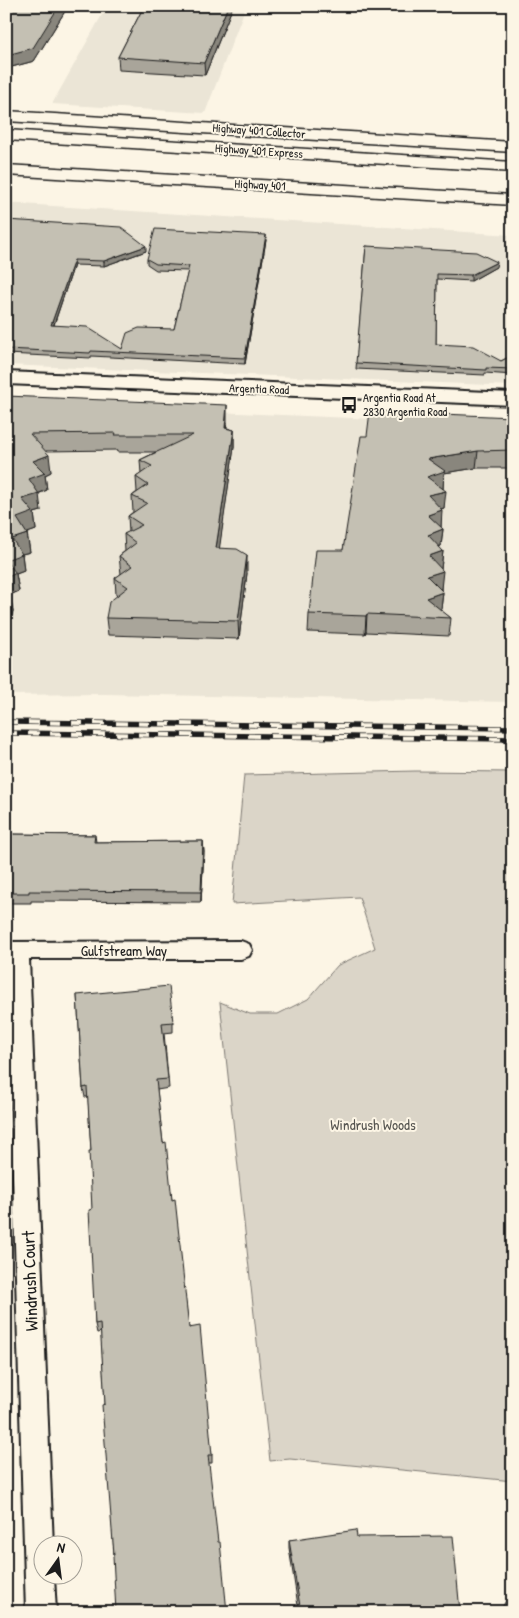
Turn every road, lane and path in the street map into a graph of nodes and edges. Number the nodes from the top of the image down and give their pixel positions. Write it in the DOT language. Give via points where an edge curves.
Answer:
graph roads {
  1 [pos="6,116"];
  2 [pos="6,135"];
  3 [pos="513,147"];
  4 [pos="513,167"];
  5 [pos="6,170"];
  6 [pos="513,200"];
  7 [pos="6,378"];
  8 [pos="513,399"];
  9 [pos="241,950"];
  10 [pos="12,951"];
  11 [pos="41,1612"];
  1 -- 3 [label="highway, Highway 401 Collector"];
  2 -- 4 [label="highway, Highway 401 Express"];
  5 -- 6 [label="highway, Highway 401"];
  7 -- 8 [label="street, Argentia Road"];
  9 -- 10 [label="street, Gulfstream Way"];
  10 -- 11 [label="street, Windrush Court"];
}
